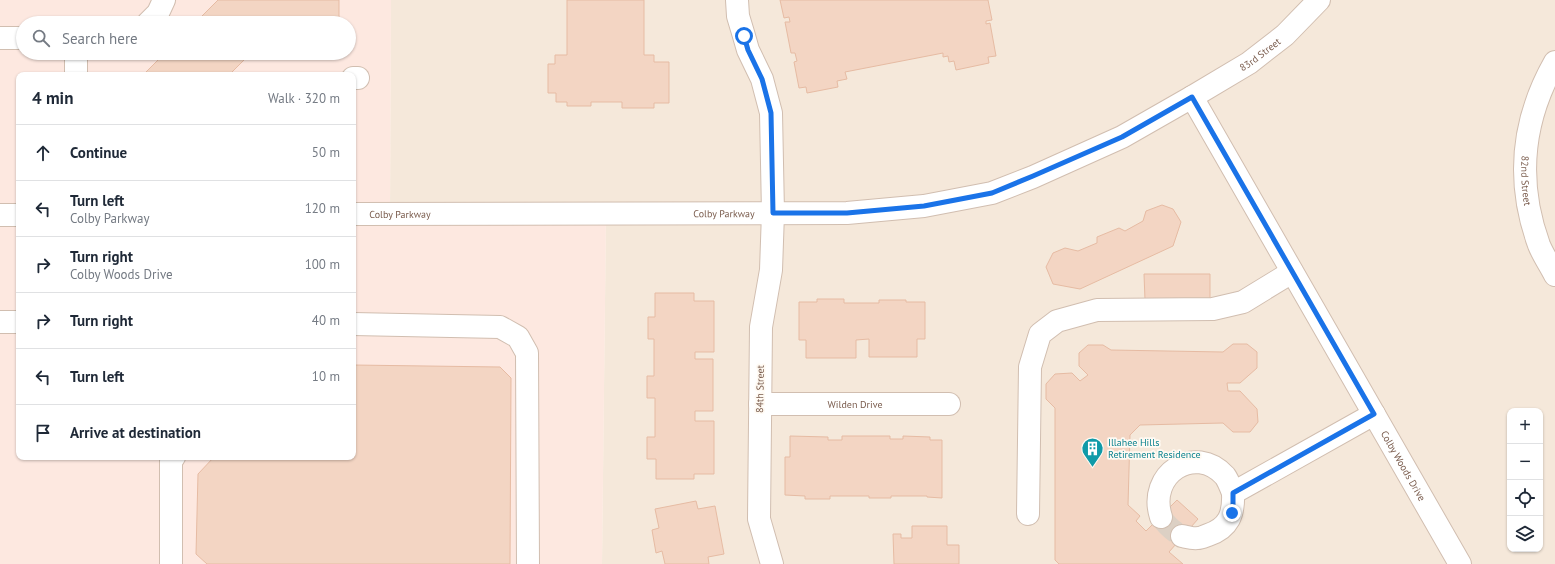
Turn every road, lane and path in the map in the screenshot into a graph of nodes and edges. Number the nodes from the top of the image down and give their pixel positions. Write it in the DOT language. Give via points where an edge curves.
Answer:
graph roads {
  1 [pos="164,0"];
  2 [pos="737,0"];
  3 [pos="1319,0"];
  4 [pos="155,16"];
  5 [pos="0,38"];
  6 [pos="16,38"];
  7 [pos="76,60"];
  8 [pos="1555,62"];
  9 [pos="76,72"];
  10 [pos="1192,97"];
  11 [pos="773,213"];
  12 [pos="356,214"];
  13 [pos="0,215"];
  14 [pos="16,215"];
  15 [pos="1292,272"];
  16 [pos="1555,275"];
  17 [pos="0,322"];
  18 [pos="16,322"];
  19 [pos="356,324"];
  20 [pos="760,404"];
  21 [pos="949,404"];
  22 [pos="1374,414"];
  23 [pos="172,460"];
  24 [pos="1233,493"];
  25 [pos="1028,514"];
  26 [pos="1161,516"];
  27 [pos="1182,536"];
  28 [pos="171,564"];
  29 [pos="528,564"];
  30 [pos="772,564"];
  31 [pos="1460,564"];
  1 -- 4 [label="street"];
  2 -- 11 [label="street, 84th Street" via="738,16 748,50 762,79 771,113"];
  3 -- 10 [label="street, 83rd Street" via="1285,35 1249,63"];
  5 -- 6 [label="street"];
  7 -- 9 [label="street"];
  8 -- 16 [label="street, 82nd Street" via="1535,105 1526,142 1525,180 1530,216 1540,246"];
  10 -- 11 [label="street, Colby Parkway" via="1122,137 992,193 924,206 847,213"];
  10 -- 15 [label="street, Colby Woods Drive"];
  11 -- 12 [label="street, Colby Parkway"];
  11 -- 20 [label="street, 84th Street" via="771,270 761,327"];
  13 -- 14 [label="street"];
  15 -- 22 [label="street, Colby Woods Drive"];
  15 -- 25 [label="street" via="1243,302 1213,309 1097,310 1057,321 1040,334 1030,367"];
  17 -- 18 [label="street"];
  19 -- 29 [label="street" via="500,327 518,337 527,353"];
  20 -- 21 [label="street, Wilden Drive"];
  20 -- 30 [label="street, 84th Street" via="759,519"];
  22 -- 24 [label="street"];
  22 -- 31 [label="street, Colby Woods Drive"];
  23 -- 28 [label="street"];
  24 -- 26 [label="street" via="1225,477 1214,468 1194,462 1181,466 1169,474 1161,486 1157,500"];
  24 -- 27 [label="street" via="1232,513 1225,525 1216,532 1199,538"];
}
